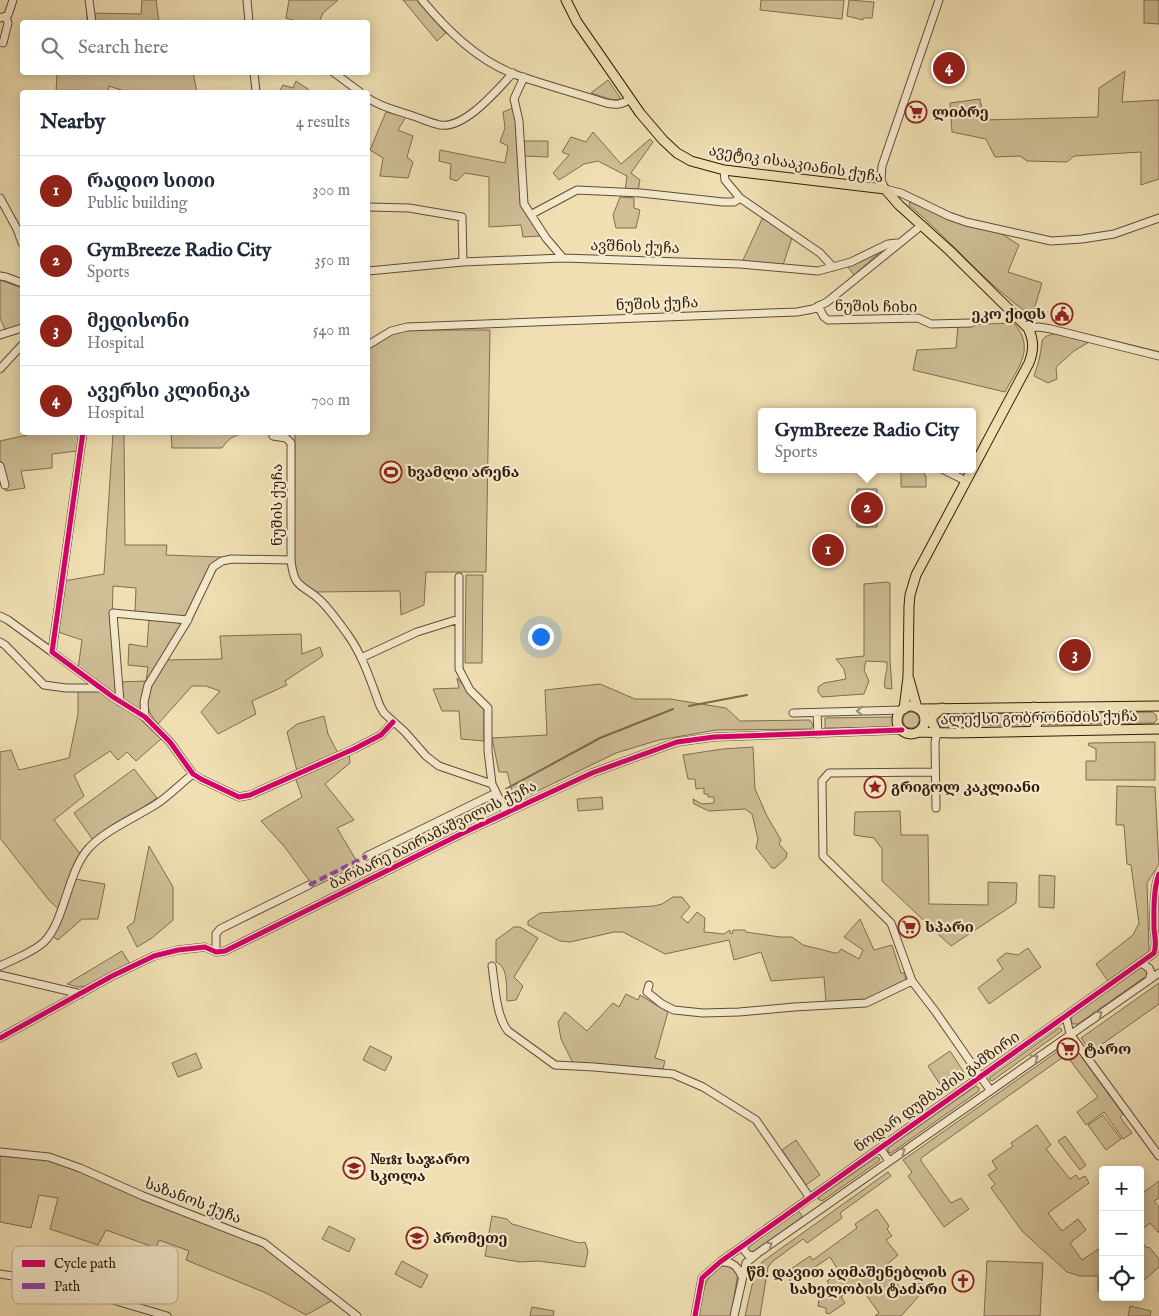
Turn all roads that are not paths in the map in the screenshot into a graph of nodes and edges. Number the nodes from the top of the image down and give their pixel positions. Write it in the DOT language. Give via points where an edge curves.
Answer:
graph roads {
  1 [pos="13,0"];
  2 [pos="90,0"];
  3 [pos="247,0"];
  4 [pos="422,0"];
  5 [pos="566,0"];
  6 [pos="939,0"];
  7 [pos="3,17"];
  8 [pos="92,20"];
  9 [pos="249,20"];
  10 [pos="3,43"];
  11 [pos="513,73"];
  12 [pos="254,75"];
  13 [pos="337,75"];
  14 [pos="524,76"];
  15 [pos="256,90"];
  16 [pos="357,90"];
  17 [pos="370,99"];
  18 [pos="630,99"];
  19 [pos="724,170"];
  20 [pos="885,189"];
  21 [pos="0,198"];
  22 [pos="740,198"];
  23 [pos="370,207"];
  24 [pos="532,214"];
  25 [pos="1159,218"];
  26 [pos="922,225"];
  27 [pos="20,238"];
  28 [pos="897,243"];
  29 [pos="564,258"];
  30 [pos="463,262"];
  31 [pos="833,267"];
  32 [pos="370,271"];
  33 [pos="0,276"];
  34 [pos="20,282"];
  35 [pos="818,306"];
  36 [pos="971,323"];
  37 [pos="1028,328"];
  38 [pos="20,329"];
  39 [pos="0,335"];
  40 [pos="370,344"];
  41 [pos="20,347"];
  42 [pos="1159,356"];
  43 [pos="0,369"];
  44 [pos="82,435"];
  45 [pos="273,435"];
  46 [pos="976,463"];
  47 [pos="0,466"];
  48 [pos="949,473"];
  49 [pos="971,473"];
  50 [pos="966,482"];
  51 [pos="4,485"];
  52 [pos="291,560"];
  53 [pos="458,577"];
  54 [pos="0,616"];
  55 [pos="459,619"];
  56 [pos="188,620"];
  57 [pos="0,642"];
  58 [pos="52,652"];
  59 [pos="360,658"];
  60 [pos="908,677"];
  61 [pos="100,688"];
  62 [pos="120,702"];
  63 [pos="1159,706"];
  64 [pos="1034,707"];
  65 [pos="918,708"];
  66 [pos="942,708"];
  67 [pos="903,709"];
  68 [pos="793,713"];
  69 [pos="818,713"];
  70 [pos="145,717"];
  71 [pos="393,722"];
  72 [pos="1159,729"];
  73 [pos="902,730"];
  74 [pos="1033,731"];
  75 [pos="918,732"];
  76 [pos="937,733"];
  77 [pos="818,734"];
  78 [pos="935,772"];
  79 [pos="193,774"];
  80 [pos="492,784"];
  81 [pos="496,793"];
  82 [pos="936,808"];
  83 [pos="506,812"];
  84 [pos="367,856"];
  85 [pos="1159,874"];
  86 [pos="1157,881"];
  87 [pos="309,885"];
  88 [pos="1157,951"];
  89 [pos="216,952"];
  90 [pos="1141,963"];
  91 [pos="0,966"];
  92 [pos="492,966"];
  93 [pos="1159,973"];
  94 [pos="0,975"];
  95 [pos="1149,980"];
  96 [pos="912,981"];
  97 [pos="649,985"];
  98 [pos="81,994"];
  99 [pos="1066,1016"];
  100 [pos="1070,1034"];
  101 [pos="0,1038"];
  102 [pos="981,1077"];
  103 [pos="990,1090"];
  104 [pos="880,1148"];
  105 [pos="0,1152"];
  106 [pos="1159,1156"];
  107 [pos="889,1161"];
  108 [pos="810,1198"];
  109 [pos="796,1208"];
  110 [pos="805,1220"];
  111 [pos="744,1244"];
  112 [pos="754,1256"];
  113 [pos="720,1262"];
  114 [pos="742,1278"];
  115 [pos="127,1304"];
  116 [pos="167,1316"];
  117 [pos="357,1316"];
  118 [pos="694,1316"];
  119 [pos="734,1316"];
  1 -- 7 [label="street" via="11,10"];
  2 -- 8 [label="street"];
  3 -- 9 [label="street"];
  4 -- 11 [label="street" via="472,49"];
  5 -- 18 [label="main road, ავეტიკ ისააკიანის ქუჩა" via="577,22"];
  6 -- 20 [label="street" via="882,166 881,180"];
  7 -- 10 [label="street" via="8,23"];
  11 -- 14 [label="street"];
  11 -- 17 [label="street" via="486,101 454,124 440,125"];
  12 -- 15 [label="street"];
  13 -- 16 [label="street"];
  14 -- 18 [label="street" via="614,105"];
  14 -- 24 [label="street" via="514,99 524,204"];
  18 -- 19 [label="main road, ავეტიკ ისააკიანის ქუჩა" via="677,153 691,161"];
  19 -- 20 [label="main road, ავეტიკ ისააკიანის ქუჩა"];
  19 -- 22 [label="street" via="725,180"];
  20 -- 25 [label="street" via="966,222 1052,240 1082,240 1114,234"];
  20 -- 26 [label="main road, ავეტიკ ისააკიანის ქუჩა"];
  21 -- 27 [label="street"];
  22 -- 24 [label="street" via="724,202 577,190"];
  22 -- 31 [label="street" via="820,253"];
  23 -- 30 [label="street" via="409,208 462,217"];
  24 -- 29 [label="street" via="546,238"];
  26 -- 28 [label="street, ნუშის ქუჩა"];
  26 -- 37 [label="main road, ავეტიკ ისააკიანის ქუჩა"];
  28 -- 31 [label="street, ავშნის ქუჩა"];
  28 -- 35 [label="street, ნუშის ქუჩა"];
  29 -- 30 [label="street, ავშნის ქუჩა"];
  29 -- 31 [label="street, ავშნის ქუჩა" via="740,264 818,271"];
  30 -- 32 [label="street, ავშნის ქუჩა"];
  33 -- 34 [label="street"];
  35 -- 36 [label="street, ნუშის ჩიხი" via="828,320 918,318 930,324"];
  35 -- 40 [label="street, ნუშის ქუჩა" via="797,312 407,327 391,331"];
  37 -- 42 [label="street" via="1051,329"];
  37 -- 46 [label="main road" via="1033,348 1029,362"];
  38 -- 39 [label="street"];
  41 -- 43 [label="street"];
  44 -- 58 [label="street"];
  45 -- 52 [label="street, ნუშის ქუჩა" via="286,438 291,443"];
  47 -- 51 [label="street"];
  48 -- 50 [label="street"];
  49 -- 50 [label="main road"];
  50 -- 60 [label="main road" via="920,566 913,586 909,606"];
  52 -- 56 [label="street" via="222,561 213,567"];
  52 -- 59 [label="street" via="298,584 321,601 348,635"];
  53 -- 55 [label="street"];
  54 -- 58 [label="street"];
  55 -- 59 [label="street" via="417,632"];
  55 -- 80 [label="street" via="459,669 470,690 488,708"];
  56 -- 62 [label="street" via="113,612"];
  56 -- 70 [label="street" via="148,685"];
  57 -- 61 [label="street" via="44,685"];
  58 -- 61 [label="street"];
  59 -- 71 [label="street" via="380,706"];
  60 -- 65 [label="main road"];
  60 -- 67 [label="main road"];
  61 -- 62 [label="street"];
  62 -- 70 [label="street"];
  63 -- 64 [label="main road, ალექსი გობრონიძის ქუჩა"];
  64 -- 66 [label="main road, ალექსი გობრონიძის ქუჩა"];
  64 -- 74 [label="main road" via="1038,722"];
  65 -- 66 [label="main road, ალექსი გობრონიძის ქუჩა"];
  65 -- 67 [label="main road" via="910,706"];
  65 -- 75 [label="main road" via="923,712 925,723"];
  66 -- 76 [label="main road" via="932,717"];
  67 -- 69 [label="street, one-way"];
  67 -- 73 [label="main road" via="898,722"];
  68 -- 69 [label="street"];
  69 -- 77 [label="street"];
  70 -- 79 [label="street" via="170,742"];
  71 -- 79 [label="street" via="381,735 354,749 244,797"];
  71 -- 80 [label="street" via="439,766"];
  72 -- 74 [label="main road, ალექსი გობრონიძის ქუჩა"];
  73 -- 75 [label="main road" via="908,734"];
  73 -- 77 [label="street, ბარბარე ბაირამაშვილის ქუჩა"];
  74 -- 76 [label="main road, ალექსი გობრონიძის ქუჩა"];
  75 -- 76 [label="main road, ალექსი გობრონიძის ქუჩა"];
  76 -- 78 [label="street"];
  77 -- 83 [label="street, ბარბარე ბაირამაშვილის ქუჩა" via="714,737 677,742 592,773"];
  78 -- 82 [label="street"];
  78 -- 96 [label="street" via="829,773 822,781 823,856 891,923"];
  79 -- 91 [label="street" via="157,804 88,849 75,872 53,930 44,942"];
  80 -- 81 [label="street"];
  81 -- 83 [label="street"];
  81 -- 84 [label="street, ბარბარე ბაირამაშვილის ქუჩა"];
  83 -- 89 [label="street, ბარბარე ბაირამაშვილის ქუჩა" via="225,951"];
  85 -- 86 [label="street, ნოდარ დუმბაძის გამზირი"];
  86 -- 88 [label="street, ნოდარ დუმბაძის გამზირი"];
  87 -- 89 [label="street, ბარბარე ბაირამაშვილის ქუჩა" via="220,929 216,934"];
  88 -- 90 [label="street, ნოდარ დუმბაძის გამზირი"];
  89 -- 98 [label="street, ბარბარე ბაირამაშვილის ქუჩა" via="205,947 154,956"];
  90 -- 95 [label="street" via="1150,968"];
  90 -- 99 [label="street, ნოდარ დუმბაძის გამზირი"];
  92 -- 108 [label="street" via="500,1013 508,1031 555,1065 673,1074 703,1087 756,1120"];
  93 -- 95 [label="street, ნოდარ დუმბაძის გამზირი"];
  94 -- 98 [label="street"];
  100 -- 95 [label="street, ნოდარ დუმბაძის გამზირი, one-way"];
  96 -- 97 [label="street" via="866,1003 703,1013 668,1008 647,992"];
  96 -- 102 [label="street"];
  98 -- 101 [label="street, ბარბარე ბაირამაშვილის ქუჩა"];
  99 -- 100 [label="street"];
  99 -- 102 [label="street, ნოდარ დუმბაძის გამზირი"];
  103 -- 100 [label="street, ნოდარ დუმბაძის გამზირი, one-way"];
  100 -- 106 [label="street"];
  102 -- 103 [label="street"];
  102 -- 104 [label="street, ნოდარ დუმბაძის გამზირი"];
  107 -- 103 [label="street, ნოდარ დუმბაძის გამზირი, one-way"];
  104 -- 107 [label="street"];
  104 -- 108 [label="street, ნოდარ დუმბაძის გამზირი"];
  105 -- 117 [label="street, საზანოს ქუჩა" via="49,1157 264,1243"];
  107 -- 110 [label="street, ნოდარ დუმბაძის გამზირი"];
  108 -- 109 [label="street, ნოდარ დუმბაძის გამზირი"];
  109 -- 110 [label="street" via="806,1215"];
  109 -- 111 [label="street, ნოდარ დუმბაძის გამზირი"];
  112 -- 110 [label="street, ნოდარ დუმბაძის გამზირი, one-way"];
  111 -- 112 [label="street" via="748,1255"];
  111 -- 113 [label="street, ნოდარ დუმბაძის გამზირი"];
  112 -- 114 [label="street, ნოდარ დუმბაძის გამზირი" via="746,1264"];
  113 -- 114 [label="street" via="734,1264"];
  113 -- 118 [label="street, ნოდარ დუმბაძის გამზირი" via="702,1278"];
  114 -- 119 [label="street, ნოდარ დუმბაძის გამზირი"];
  115 -- 116 [label="street"];
}
